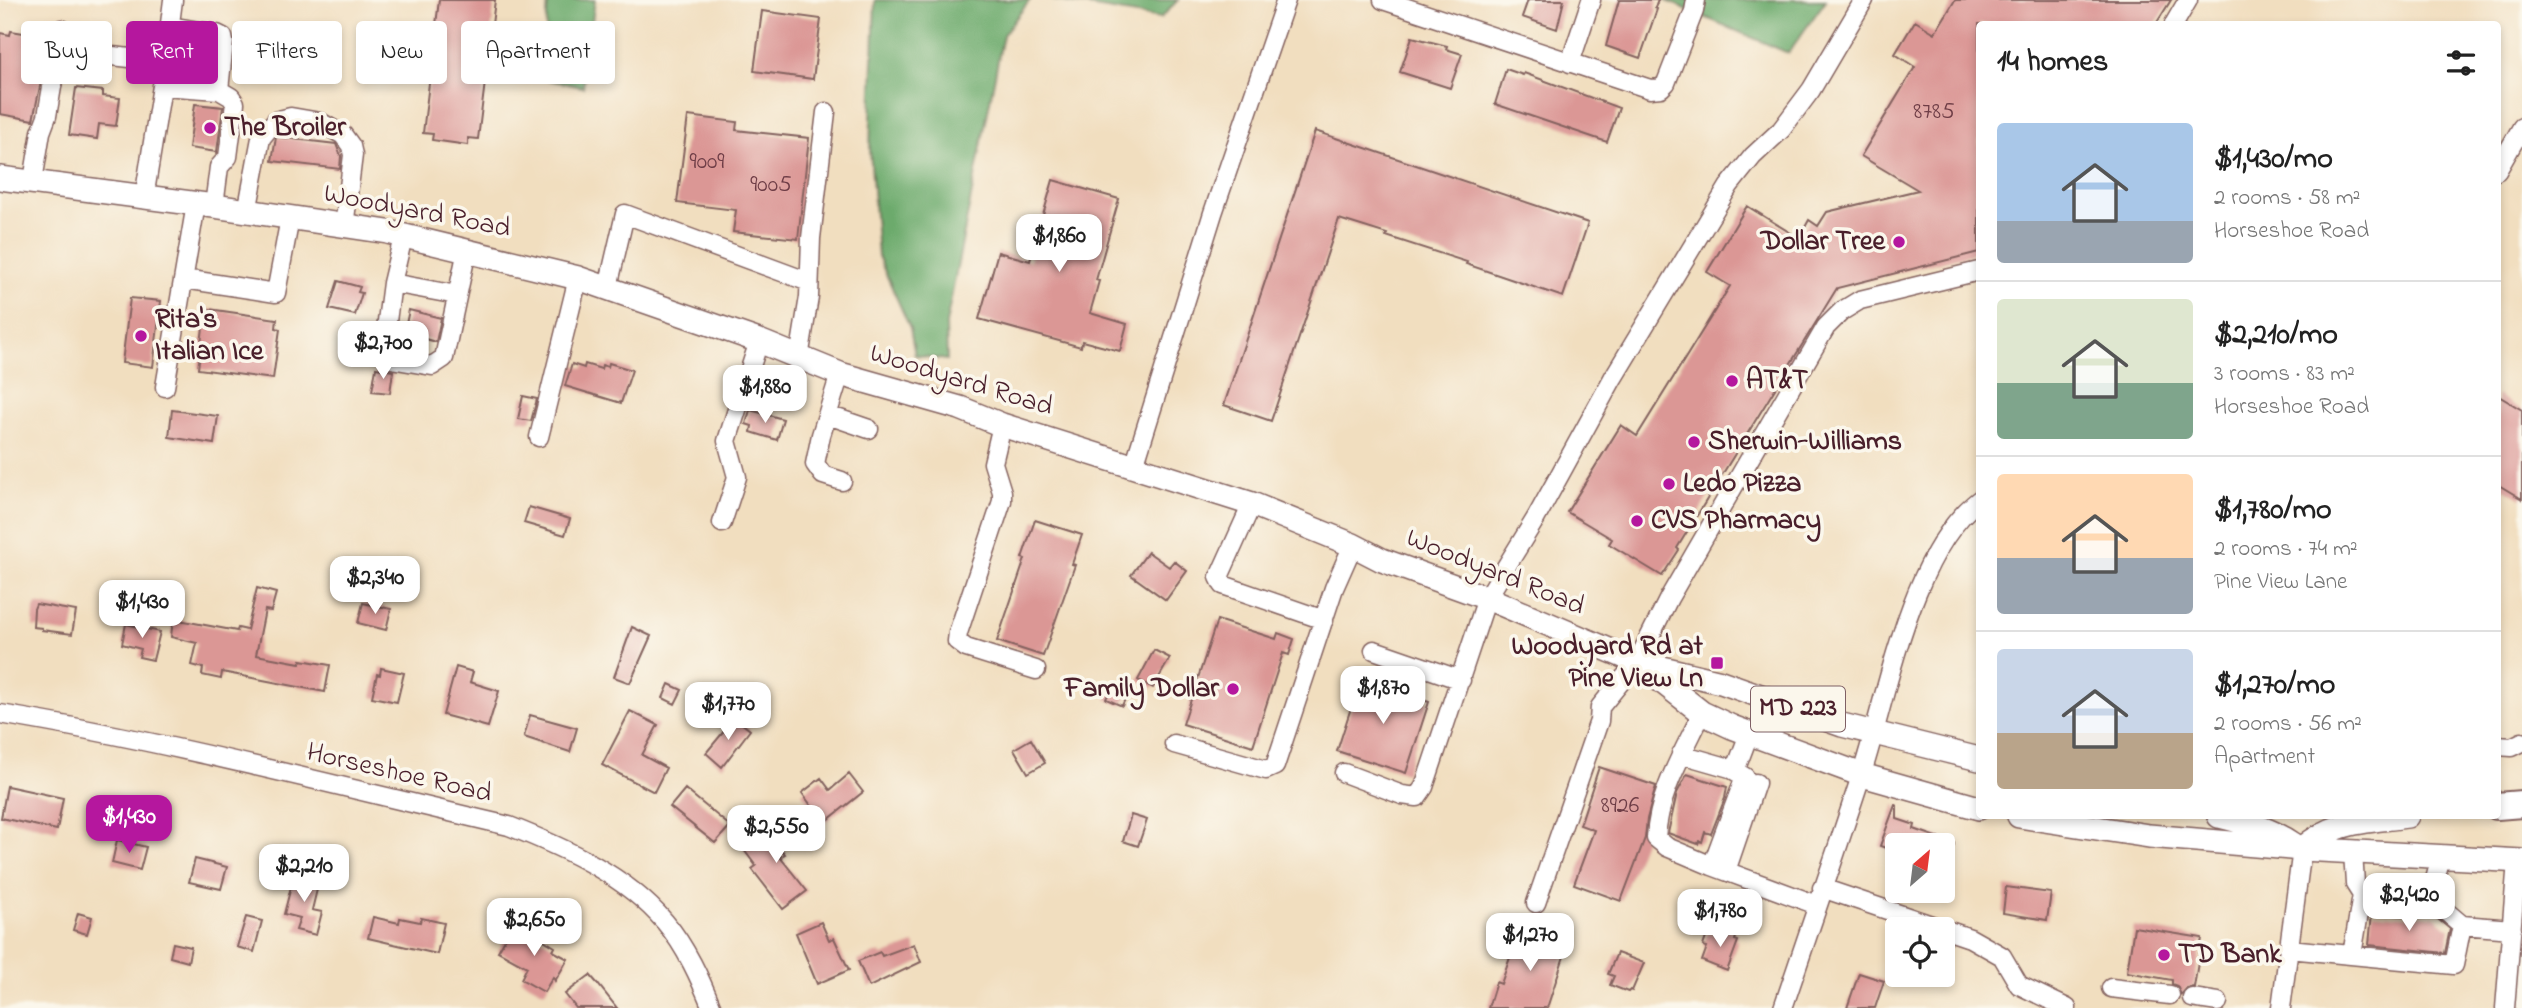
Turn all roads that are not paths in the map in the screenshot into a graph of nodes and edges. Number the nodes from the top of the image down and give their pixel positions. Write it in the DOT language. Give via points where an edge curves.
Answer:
graph roads {
  1 [pos="173,0"];
  2 [pos="1286,0"];
  3 [pos="1591,0"];
  4 [pos="1696,0"];
  5 [pos="1864,0"];
  6 [pos="2188,0"];
  7 [pos="1392,1"];
  8 [pos="171,21"];
  9 [pos="2176,21"];
  10 [pos="218,34"];
  11 [pos="1570,63"];
  12 [pos="53,84"];
  13 [pos="162,86"];
  14 [pos="219,90"];
  15 [pos="826,111"];
  16 [pos="2522,127"];
  17 [pos="2501,164"];
  18 [pos="0,178"];
  19 [pos="33,181"];
  20 [pos="144,198"];
  21 [pos="205,205"];
  22 [pos="247,212"];
  23 [pos="290,218"];
  24 [pos="344,227"];
  25 [pos="403,237"];
  26 [pos="467,250"];
  27 [pos="1976,272"];
  28 [pos="578,278"];
  29 [pos="184,279"];
  30 [pos="809,282"];
  31 [pos="392,283"];
  32 [pos="608,287"];
  33 [pos="457,295"];
  34 [pos="758,341"];
  35 [pos="799,358"];
  36 [pos="840,374"];
  37 [pos="165,387"];
  38 [pos="828,415"];
  39 [pos="1002,425"];
  40 [pos="869,429"];
  41 [pos="539,437"];
  42 [pos="1134,466"];
  43 [pos="842,481"];
  44 [pos="1976,502"];
  45 [pos="1252,504"];
  46 [pos="722,523"];
  47 [pos="1353,545"];
  48 [pos="1487,598"];
  49 [pos="1324,620"];
  50 [pos="1374,650"];
  51 [pos="1637,662"];
  52 [pos="1036,670"];
  53 [pos="1461,680"];
  54 [pos="1702,713"];
  55 [pos="0,714"];
  56 [pos="1874,733"];
  57 [pos="1749,734"];
  58 [pos="2522,742"];
  59 [pos="1174,744"];
  60 [pos="2501,746"];
  61 [pos="1681,754"];
  62 [pos="1976,758"];
  63 [pos="1344,773"];
  64 [pos="1861,775"];
  65 [pos="1745,776"];
  66 [pos="2522,804"];
  67 [pos="1976,807"];
  68 [pos="2501,808"];
  69 [pos="2501,809"];
  70 [pos="2522,812"];
  71 [pos="2038,819"];
  72 [pos="2231,819"];
  73 [pos="2385,819"];
  74 [pos="2302,849"];
  75 [pos="2353,852"];
  76 [pos="2441,857"];
  77 [pos="2519,861"];
  78 [pos="1716,867"];
  79 [pos="2362,895"];
  80 [pos="1820,896"];
  81 [pos="2430,898"];
  82 [pos="1536,903"];
  83 [pos="2462,925"];
  84 [pos="2512,929"];
  85 [pos="2289,949"];
  86 [pos="2352,955"];
  87 [pos="2111,988"];
  88 [pos="2170,995"];
  89 [pos="2511,997"];
  90 [pos="2192,998"];
  91 [pos="2218,1002"];
  92 [pos="712,1008"];
  93 [pos="1783,1008"];
  94 [pos="2067,1008"];
  95 [pos="2281,1008"];
  1 -- 8 [label="street"];
  2 -- 42 [label="street"];
  3 -- 11 [label="street"];
  4 -- 11 [label="street" via="1661,88 1650,89"];
  5 -- 48 [label="street" via="1811,90 1729,186"];
  6 -- 9 [label="street"];
  7 -- 11 [label="street"];
  10 -- 14 [label="street" via="225,42"];
  12 -- 19 [label="street"];
  13 -- 14 [label="street"];
  13 -- 20 [label="street"];
  14 -- 21 [label="street" via="235,103 228,157 219,167"];
  15 -- 30 [label="street"];
  16 -- 17 [label="street"];
  18 -- 19 [label="main road, Woodyard Road / MD 223"];
  19 -- 20 [label="main road, Woodyard Road / MD 223"];
  20 -- 21 [label="main road, Woodyard Road / MD 223"];
  21 -- 22 [label="main road, Woodyard Road / MD 223"];
  21 -- 29 [label="street"];
  22 -- 23 [label="main road, Woodyard Road / MD 223"];
  22 -- 24 [label="street" via="261,138 275,121 292,117 320,122 343,135 351,146"];
  23 -- 24 [label="main road, Woodyard Road / MD 223"];
  23 -- 29 [label="street" via="276,293"];
  24 -- 25 [label="main road, Woodyard Road / MD 223"];
  25 -- 26 [label="main road, Woodyard Road / MD 223"];
  25 -- 31 [label="street"];
  26 -- 28 [label="main road, Woodyard Road / MD 223"];
  26 -- 33 [label="street"];
  27 -- 51 [label="street" via="1860,300 1826,327 1669,597"];
  28 -- 32 [label="main road, Woodyard Road / MD 223"];
  28 -- 41 [label="street"];
  29 -- 37 [label="street"];
  30 -- 32 [label="street" via="625,214"];
  30 -- 35 [label="street"];
  31 -- 33 [label="street"];
  31 -- 33 [label="street" via="383,352 391,359 432,366 439,362 446,353"];
  32 -- 34 [label="main road, Woodyard Road / MD 223"];
  34 -- 35 [label="main road, Woodyard Road / MD 223"];
  34 -- 46 [label="street" via="727,441 737,477"];
  35 -- 36 [label="main road, Woodyard Road / MD 223"];
  36 -- 38 [label="street"];
  36 -- 39 [label="main road, Woodyard Road / MD 223" via="960,408"];
  38 -- 40 [label="street"];
  38 -- 43 [label="street" via="815,464 823,475"];
  39 -- 42 [label="main road, Woodyard Road / MD 223"];
  39 -- 52 [label="street" via="993,463 1002,501 957,641"];
  42 -- 45 [label="main road, Woodyard Road / MD 223"];
  44 -- 56 [label="street" via="1939,545 1927,569"];
  45 -- 47 [label="main road, Woodyard Road / MD 223"];
  45 -- 49 [label="street" via="1219,577 1223,585"];
  47 -- 48 [label="main road, Woodyard Road / MD 223"];
  47 -- 49 [label="street"];
  48 -- 51 [label="main road, Woodyard Road / MD 223"];
  48 -- 53 [label="street"];
  49 -- 59 [label="street" via="1275,765 1266,770"];
  50 -- 53 [label="street"];
  51 -- 54 [label="main road, Woodyard Road / MD 223"];
  51 -- 56 [label="main road, Woodyard Road / MD 223" via="1721,682"];
  51 -- 82 [label="street" via="1600,706"];
  53 -- 63 [label="street" via="1424,787 1416,797"];
  54 -- 57 [label="main road, Woodyard Road / MD 223"];
  54 -- 61 [label="street"];
  55 -- 92 [label="street, Horseshoe Road" via="93,729 509,826 541,839 580,856 615,879 665,922"];
  56 -- 62 [label="main road, Woodyard Road / MD 223"];
  56 -- 64 [label="street"];
  57 -- 64 [label="main road, Woodyard Road / MD 223"];
  57 -- 65 [label="street"];
  58 -- 60 [label="street"];
  61 -- 65 [label="street"];
  61 -- 78 [label="street" via="1656,838"];
  64 -- 67 [label="main road, Woodyard Road / MD 223"];
  64 -- 80 [label="street"];
  65 -- 78 [label="street"];
  66 -- 68 [label="highway"];
  69 -- 70 [label="main road"];
  71 -- 74 [label="main road" via="2149,836"];
  72 -- 74 [label="main road" via="2280,834"];
  73 -- 74 [label="main road" via="2335,826"];
  74 -- 75 [label="main road"];
  74 -- 85 [label="street"];
  75 -- 76 [label="main road"];
  75 -- 79 [label="street" via="2355,884"];
  76 -- 77 [label="main road"];
  76 -- 81 [label="street"];
  77 -- 84 [label="street"];
  78 -- 80 [label="street"];
  79 -- 81 [label="street" via="2377,903 2415,906"];
  79 -- 86 [label="street"];
  80 -- 93 [label="street"];
  80 -- 94 [label="street" via="1970,938 2001,956 2019,985"];
  81 -- 83 [label="street"];
  83 -- 84 [label="street"];
  83 -- 86 [label="street" via="2454,965"];
  84 -- 89 [label="street"];
  85 -- 86 [label="street"];
  85 -- 95 [label="street"];
  87 -- 88 [label="street"];
  90 -- 91 [label="street"];
}
